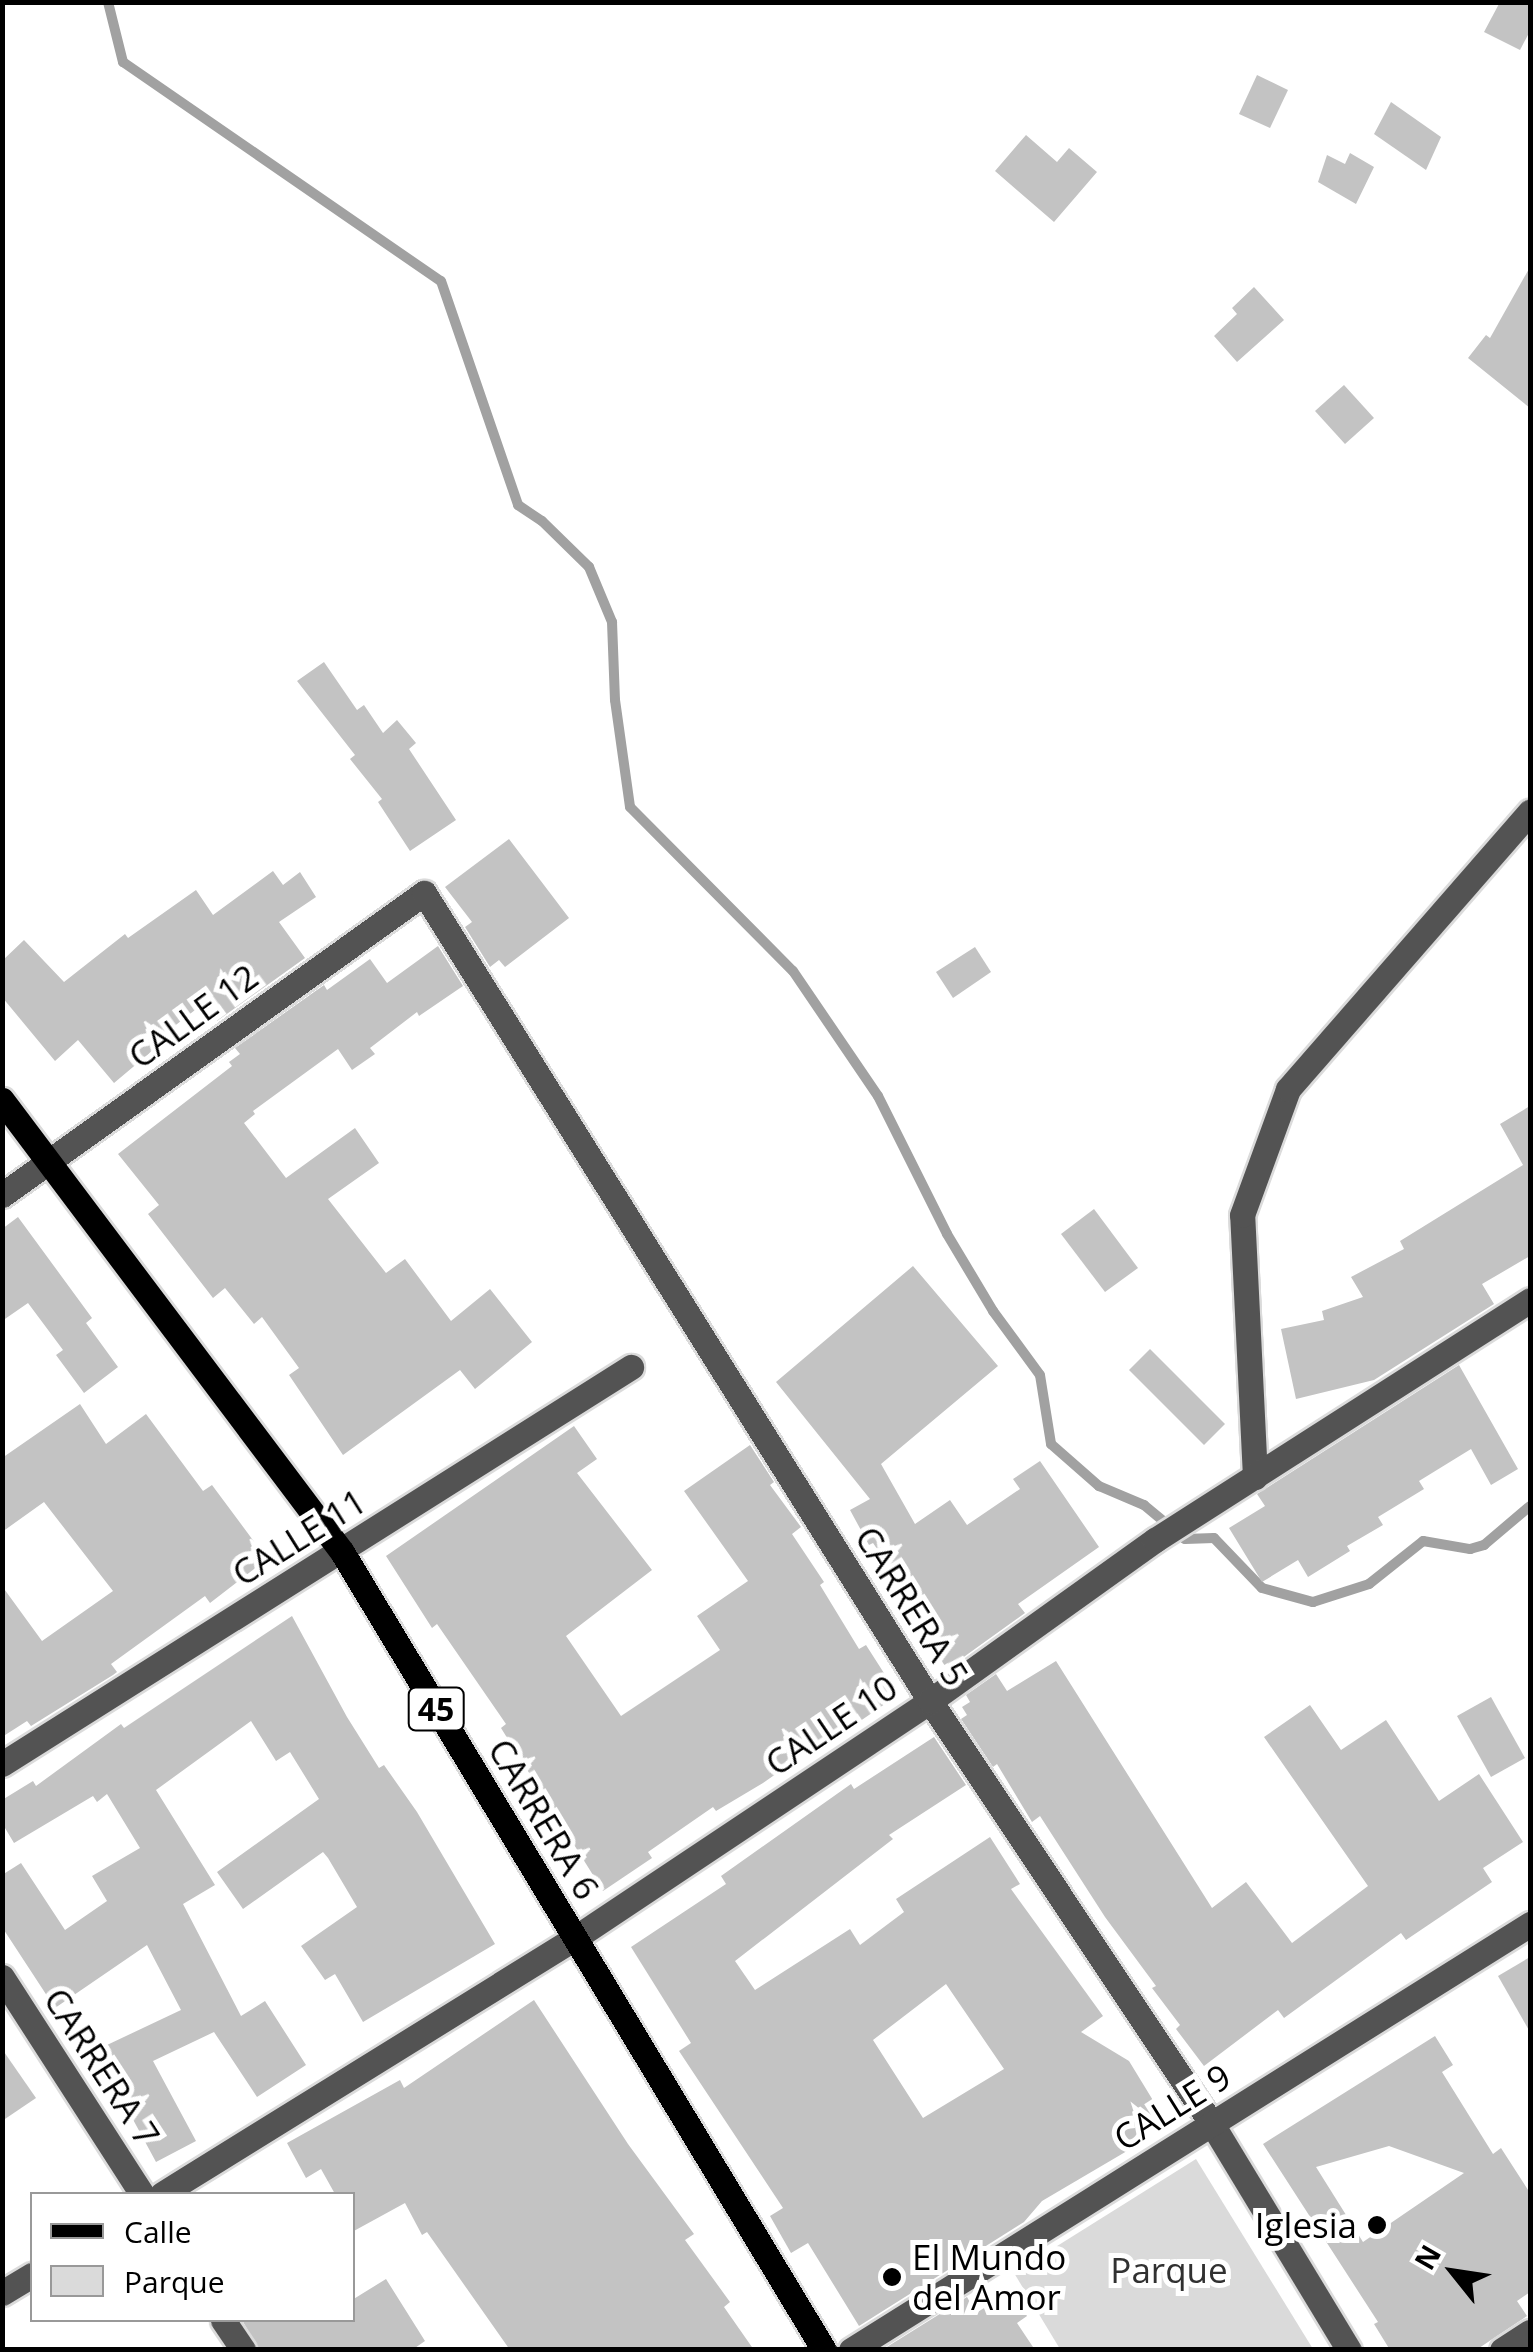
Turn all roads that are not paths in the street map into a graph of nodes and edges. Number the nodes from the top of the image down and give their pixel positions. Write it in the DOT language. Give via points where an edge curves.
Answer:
graph roads {
  1 [pos="1530,812"];
  2 [pos="424,894"];
  3 [pos="2,1100"];
  4 [pos="50,1162"];
  5 [pos="2,1195"];
  6 [pos="1530,1300"];
  7 [pos="631,1367"];
  8 [pos="1254,1476"];
  9 [pos="342,1552"];
  10 [pos="930,1701"];
  11 [pos="2,1764"];
  12 [pos="1530,1924"];
  13 [pos="575,1938"];
  14 [pos="2,1977"];
  15 [pos="1212,2124"];
  16 [pos="141,2192"];
  17 [pos="165,2192"];
  18 [pos="30,2276"];
  19 [pos="2,2293"];
  20 [pos="224,2322"];
  21 [pos="1530,2332"];
  22 [pos="243,2350"];
  23 [pos="824,2350"];
  24 [pos="851,2350"];
  25 [pos="1349,2350"];
  26 [pos="1502,2350"];
  1 -- 8 [label="street" via="1288,1089 1242,1215"];
  2 -- 4 [label="street, CALLE 12"];
  2 -- 10 [label="street, CARRERA 5"];
  3 -- 4 [label="main road, CARRERA 6 / 45"];
  4 -- 5 [label="street, CALLE 12"];
  4 -- 9 [label="main road, CARRERA 6 / 45"];
  6 -- 8 [label="street, CALLE 10"];
  7 -- 9 [label="street, CALLE 11"];
  8 -- 10 [label="street, CALLE 10"];
  9 -- 11 [label="street, CALLE 11"];
  9 -- 13 [label="main road, CARRERA 6 / 45"];
  10 -- 13 [label="street, CALLE 10"];
  10 -- 15 [label="street, CARRERA 5"];
  12 -- 15 [label="street, CALLE 9"];
  13 -- 17 [label="street, CALLE 10"];
  13 -- 23 [label="main road, CARRERA 6 / 45"];
  14 -- 16 [label="street, CARRERA 7"];
  15 -- 24 [label="street, CALLE 9"];
  15 -- 25 [label="street, CARRERA 5"];
  18 -- 19 [label="street"];
  20 -- 22 [label="street"];
  21 -- 26 [label="street"];
}
